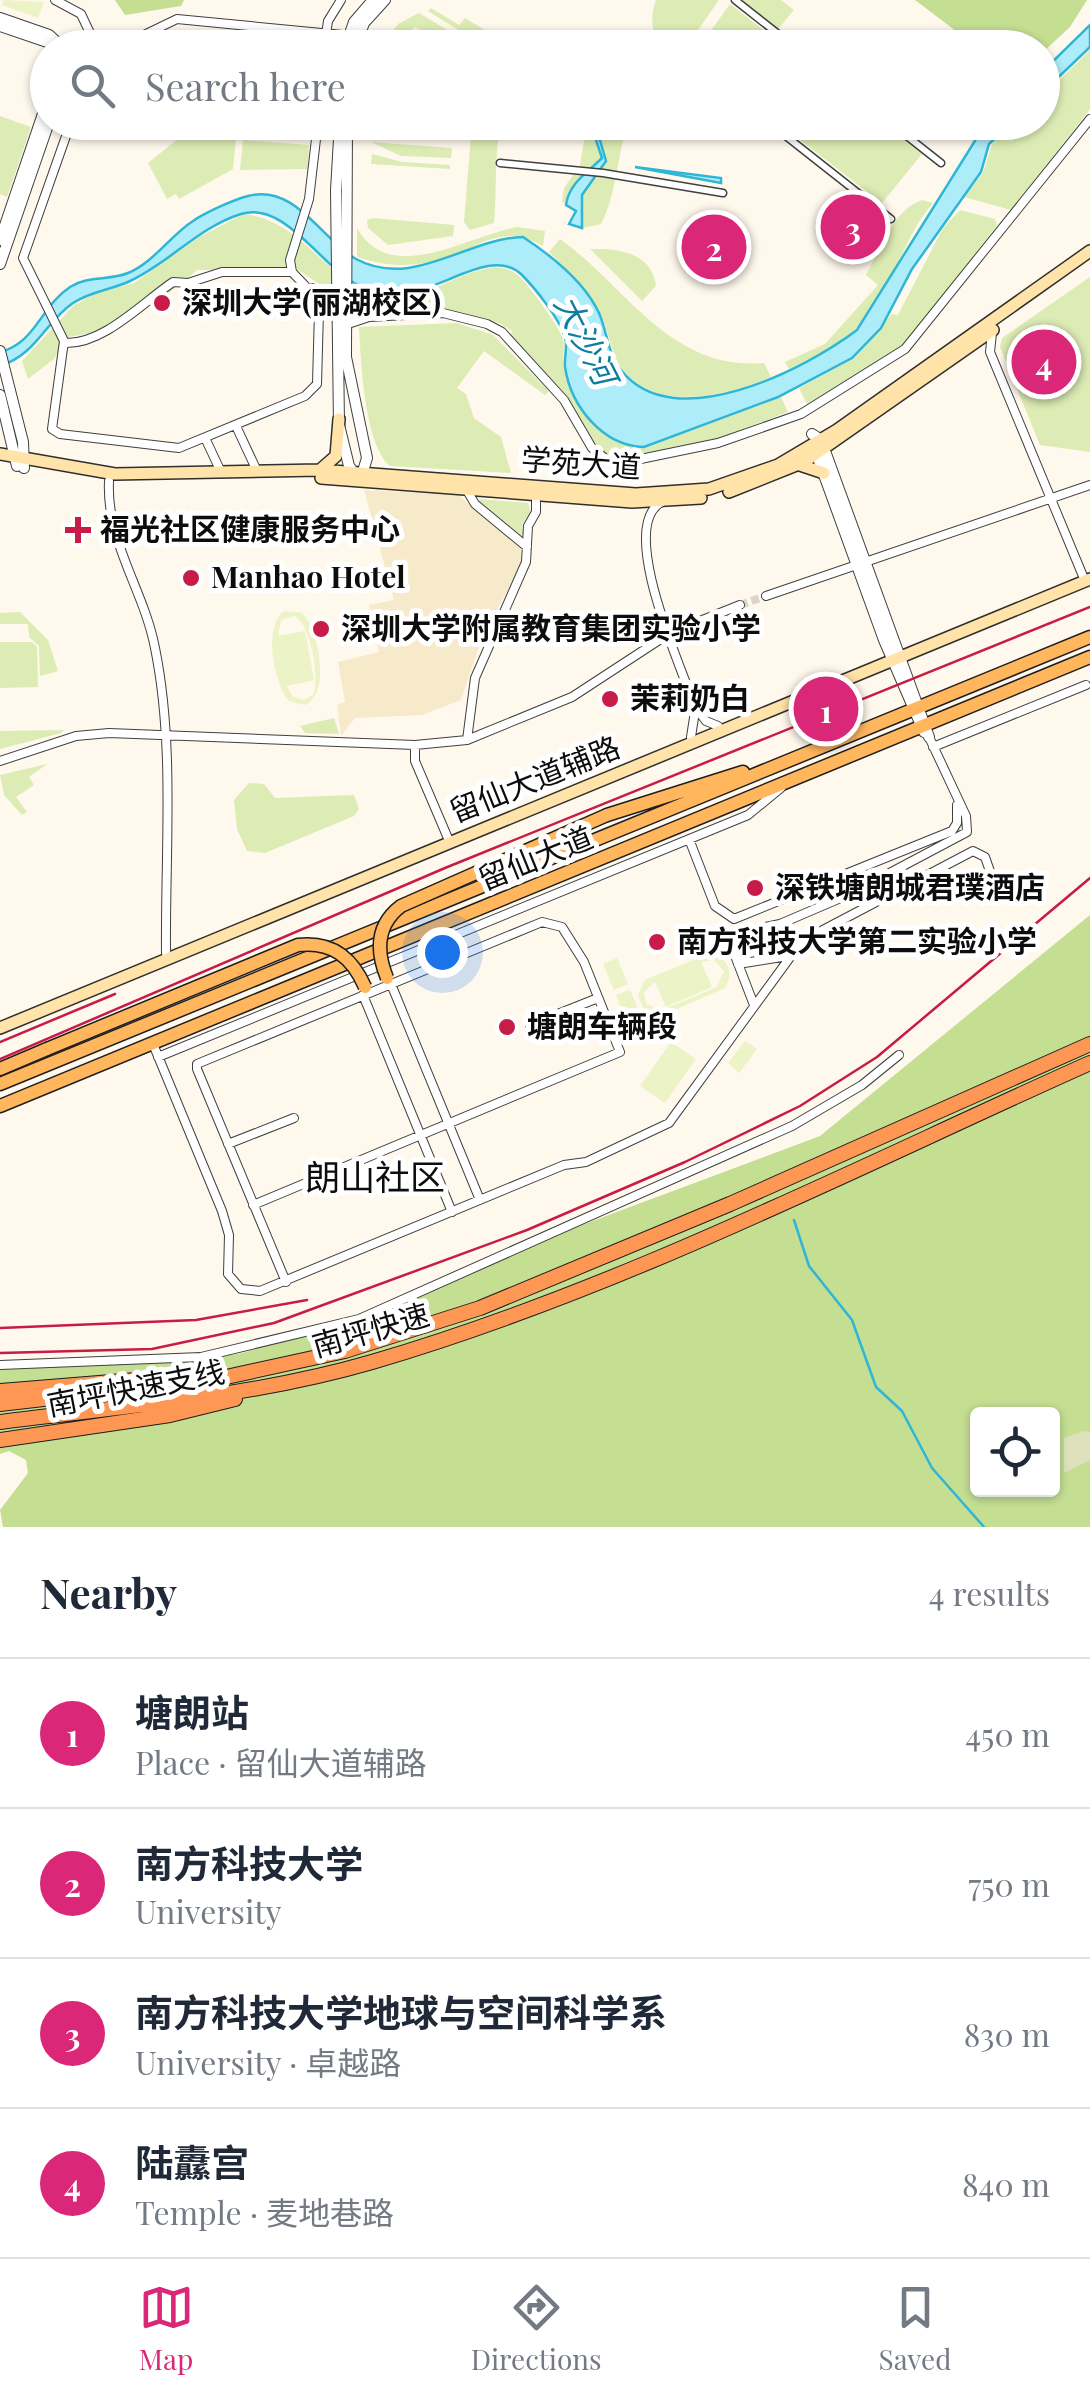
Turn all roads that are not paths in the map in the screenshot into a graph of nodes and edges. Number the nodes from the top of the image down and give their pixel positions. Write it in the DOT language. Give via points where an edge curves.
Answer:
graph roads {
  1 [pos="56,0"];
  2 [pos="341,0"];
  3 [pos="372,0"];
  4 [pos="384,0"];
  5 [pos="735,0"];
  6 [pos="0,18"];
  7 [pos="0,26"];
  8 [pos="35,30"];
  9 [pos="89,30"];
  10 [pos="154,30"];
  11 [pos="313,30"];
  12 [pos="326,30"];
  13 [pos="358,30"];
  14 [pos="362,30"];
  15 [pos="773,30"];
  16 [pos="30,36"];
  17 [pos="1090,119"];
  18 [pos="34,140"];
  19 [pos="42,140"];
  20 [pos="65,140"];
  21 [pos="316,140"];
  22 [pos="340,140"];
  23 [pos="347,140"];
  24 [pos="791,140"];
  25 [pos="912,140"];
  26 [pos="500,163"];
  27 [pos="941,163"];
  28 [pos="723,194"];
  29 [pos="891,219"];
  30 [pos="340,225"];
  31 [pos="0,240"];
  32 [pos="1090,252"];
  33 [pos="1090,261"];
  34 [pos="0,264"];
  35 [pos="292,272"];
  36 [pos="305,282"];
  37 [pos="340,308"];
  38 [pos="346,325"];
  39 [pos="994,329"];
  40 [pos="64,342"];
  41 [pos="970,346"];
  42 [pos="0,351"];
  43 [pos="990,352"];
  44 [pos="0,395"];
  45 [pos="801,414"];
  46 [pos="339,419"];
  47 [pos="236,426"];
  48 [pos="206,440"];
  49 [pos="817,444"];
  50 [pos="0,458"];
  51 [pos="21,463"];
  52 [pos="796,466"];
  53 [pos="320,470"];
  54 [pos="257,471"];
  55 [pos="221,472"];
  56 [pos="824,473"];
  57 [pos="360,476"];
  58 [pos="109,481"];
  59 [pos="1090,485"];
  60 [pos="466,489"];
  61 [pos="536,495"];
  62 [pos="1052,500"];
  63 [pos="632,502"];
  64 [pos="662,502"];
  65 [pos="645,522"];
  66 [pos="527,547"];
  67 [pos="861,564"];
  68 [pos="1087,577"];
  69 [pos="766,596"];
  70 [pos="740,605"];
  71 [pos="670,633"];
  72 [pos="1090,637"];
  73 [pos="895,656"];
  74 [pos="1090,657"];
  75 [pos="1086,685"];
  76 [pos="695,707"];
  77 [pos="917,709"];
  78 [pos="718,726"];
  79 [pos="164,734"];
  80 [pos="928,735"];
  81 [pos="691,737"];
  82 [pos="467,740"];
  83 [pos="415,744"];
  84 [pos="812,752"];
  85 [pos="0,761"];
  86 [pos="784,785"];
  87 [pos="957,805"];
  88 [pos="689,839"];
  89 [pos="448,840"];
  90 [pos="999,897"];
  91 [pos="166,953"];
  92 [pos="790,956"];
  93 [pos="738,964"];
  94 [pos="389,982"];
  95 [pos="365,992"];
  96 [pos="598,998"];
  97 [pos="754,1005"];
  98 [pos="0,1024"];
  99 [pos="530,1024"];
  100 [pos="1090,1044"];
  101 [pos="155,1051"];
  102 [pos="899,1055"];
  103 [pos="1090,1063"];
  104 [pos="0,1069"];
  105 [pos="0,1084"];
  106 [pos="0,1106"];
  107 [pos="294,1118"];
  108 [pos="448,1124"];
  109 [pos="420,1135"];
  110 [pos="228,1144"];
  111 [pos="480,1200"];
  112 [pos="254,1205"];
  113 [pos="452,1212"];
  114 [pos="286,1282"];
  115 [pos="0,1365"];
  116 [pos="254,1371"];
  117 [pos="280,1384"];
  118 [pos="0,1391"];
  119 [pos="0,1404"];
  120 [pos="0,1422"];
  121 [pos="0,1440"];
  1 -- 9 [label="street" via="81,14"];
  2 -- 12 [label="street"];
  3 -- 13 [label="street"];
  4 -- 14 [label="street"];
  5 -- 15 [label="street"];
  6 -- 8 [label="street"];
  7 -- 16 [label="street"];
  10 -- 11 [label="street" via="177,19"];
  17 -- 45 [label="street" via="905,350"];
  18 -- 31 [label="street"];
  19 -- 34 [label="street"];
  20 -- 40 [label="street" via="23,258"];
  21 -- 35 [label="street"];
  22 -- 30 [label="street"];
  23 -- 30 [label="street"];
  24 -- 29 [label="street"];
  25 -- 27 [label="street"];
  26 -- 28 [label="street"];
  30 -- 37 [label="street"];
  32 -- 49 [label="main road, 学苑大道"];
  33 -- 39 [label="main road, 学苑大道"];
  35 -- 36 [label="street"];
  35 -- 40 [label="street" via="222,272 173,282 96,334 77,344"];
  36 -- 37 [label="street"];
  36 -- 47 [label="street" via="318,311 318,384"];
  37 -- 38 [label="street"];
  37 -- 46 [label="street"];
  38 -- 45 [label="street" via="368,316 443,313 488,324 564,400 592,448 614,462 718,442"];
  38 -- 57 [label="street" via="347,371 367,458"];
  39 -- 41 [label="main road, 学苑大道"];
  39 -- 43 [label="street"];
  40 -- 48 [label="street" via="52,429 166,448"];
  41 -- 43 [label="street"];
  41 -- 49 [label="main road, 学苑大道"];
  42 -- 51 [label="street"];
  43 -- 62 [label="street"];
  44 -- 51 [label="street"];
  45 -- 49 [label="street"];
  46 -- 53 [label="main road" via="336,456"];
  46 -- 57 [label="street"];
  47 -- 48 [label="street"];
  47 -- 54 [label="street"];
  48 -- 55 [label="street"];
  49 -- 52 [label="main road, 学苑大道"];
  49 -- 56 [label="street"];
  49 -- 57 [label="main road, 学苑大道" via="753,476 681,493"];
  49 -- 67 [label="street"];
  50 -- 51 [label="main road, 学苑大道"];
  51 -- 55 [label="main road, 学苑大道" via="115,474"];
  51 -- 58 [label="main road, 学苑大道"];
  52 -- 56 [label="main road"];
  52 -- 64 [label="main road, 学苑大道" via="729,492"];
  53 -- 54 [label="main road, 学苑大道"];
  53 -- 57 [label="main road, 学苑大道"];
  54 -- 55 [label="main road, 学苑大道"];
  56 -- 67 [label="street"];
  57 -- 58 [label="main road, 学苑大道"];
  57 -- 60 [label="main road, 学苑大道"];
  58 -- 79 [label="street" via="109,518 155,646"];
  59 -- 62 [label="street"];
  60 -- 61 [label="main road, 学苑大道"];
  60 -- 66 [label="street" via="474,504"];
  61 -- 63 [label="main road, 学苑大道"];
  61 -- 66 [label="street"];
  62 -- 67 [label="street"];
  62 -- 68 [label="street"];
  63 -- 64 [label="main road, 学苑大道"];
  63 -- 65 [label="street"];
  64 -- 65 [label="street"];
  65 -- 71 [label="street" via="649,571"];
  66 -- 82 [label="street" via="475,678"];
  67 -- 69 [label="street"];
  67 -- 73 [label="street"];
  68 -- 73 [label="main road, 留仙大道辅路"];
  70 -- 71 [label="street"];
  71 -- 76 [label="street"];
  71 -- 82 [label="street" via="572,698"];
  72 -- 77 [label="main road, 留仙大道"];
  73 -- 77 [label="street"];
  73 -- 78 [label="main road, 留仙大道辅路"];
  73 -- 89 [label="main road, 留仙大道辅路"];
  74 -- 80 [label="main road, 留仙大道"];
  75 -- 80 [label="street"];
  76 -- 78 [label="street"];
  76 -- 81 [label="street"];
  77 -- 80 [label="street"];
  77 -- 84 [label="main road, 留仙大道"];
  78 -- 81 [label="main road, 留仙大道辅路"];
  79 -- 83 [label="street"];
  79 -- 85 [label="street" via="76,736"];
  79 -- 91 [label="street"];
  80 -- 86 [label="main road, 留仙大道"];
  80 -- 87 [label="street"];
  81 -- 89 [label="main road, 留仙大道辅路"];
  82 -- 83 [label="street"];
  83 -- 89 [label="street" via="415,760"];
  84 -- 94 [label="main road, bridge" via="608,815 400,906 380,938"];
  84 -- 105 [label="main road, 留仙大道"];
  86 -- 88 [label="street" via="756,810"];
  86 -- 101 [label="main road, 留仙大道"];
  87 -- 88 [label="street" via="952,830 734,919 716,906"];
  87 -- 93 [label="street" via="968,822 965,836 780,924 740,932 732,948"];
  88 -- 101 [label="street"];
  89 -- 91 [label="main road, 留仙大道辅路"];
  89 -- 98 [label="main road, 留仙大道辅路"];
  90 -- 92 [label="street" via="985,857 968,852 802,942"];
  91 -- 98 [label="main road, 留仙大道辅路"];
  92 -- 93 [label="street"];
  92 -- 97 [label="street"];
  93 -- 97 [label="street"];
  94 -- 95 [label="street"];
  94 -- 96 [label="street" via="550,921 562,927"];
  94 -- 108 [label="street"];
  95 -- 104 [label="main road, bridge" via="355,966 337,950 298,946"];
  95 -- 109 [label="street"];
  95 -- 110 [label="street" via="197,1064"];
  96 -- 99 [label="street"];
  96 -- 108 [label="street" via="620,1052"];
  97 -- 111 [label="street" via="668,1123 586,1162"];
  100 -- 116 [label="highway, 南坪快速" via="480,1308 346,1351"];
  101 -- 106 [label="main road, 留仙大道"];
  101 -- 114 [label="street" via="227,1228 228,1274 240,1289 260,1292"];
  102 -- 115 [label="street" via="792,1126 360,1319 202,1357"];
  103 -- 117 [label="highway, 南坪快速" via="476,1330"];
  107 -- 110 [label="street"];
  108 -- 109 [label="street"];
  108 -- 111 [label="street"];
  109 -- 112 [label="street"];
  109 -- 113 [label="street"];
  110 -- 112 [label="street"];
  111 -- 113 [label="street"];
  112 -- 114 [label="street"];
  113 -- 114 [label="street"];
  116 -- 118 [label="highway, 南坪快速支线"];
  116 -- 119 [label="highway, 南坪快速"];
  117 -- 120 [label="highway, 南坪快速"];
  117 -- 121 [label="highway, 南坪快速支线" via="170,1415"];
}
